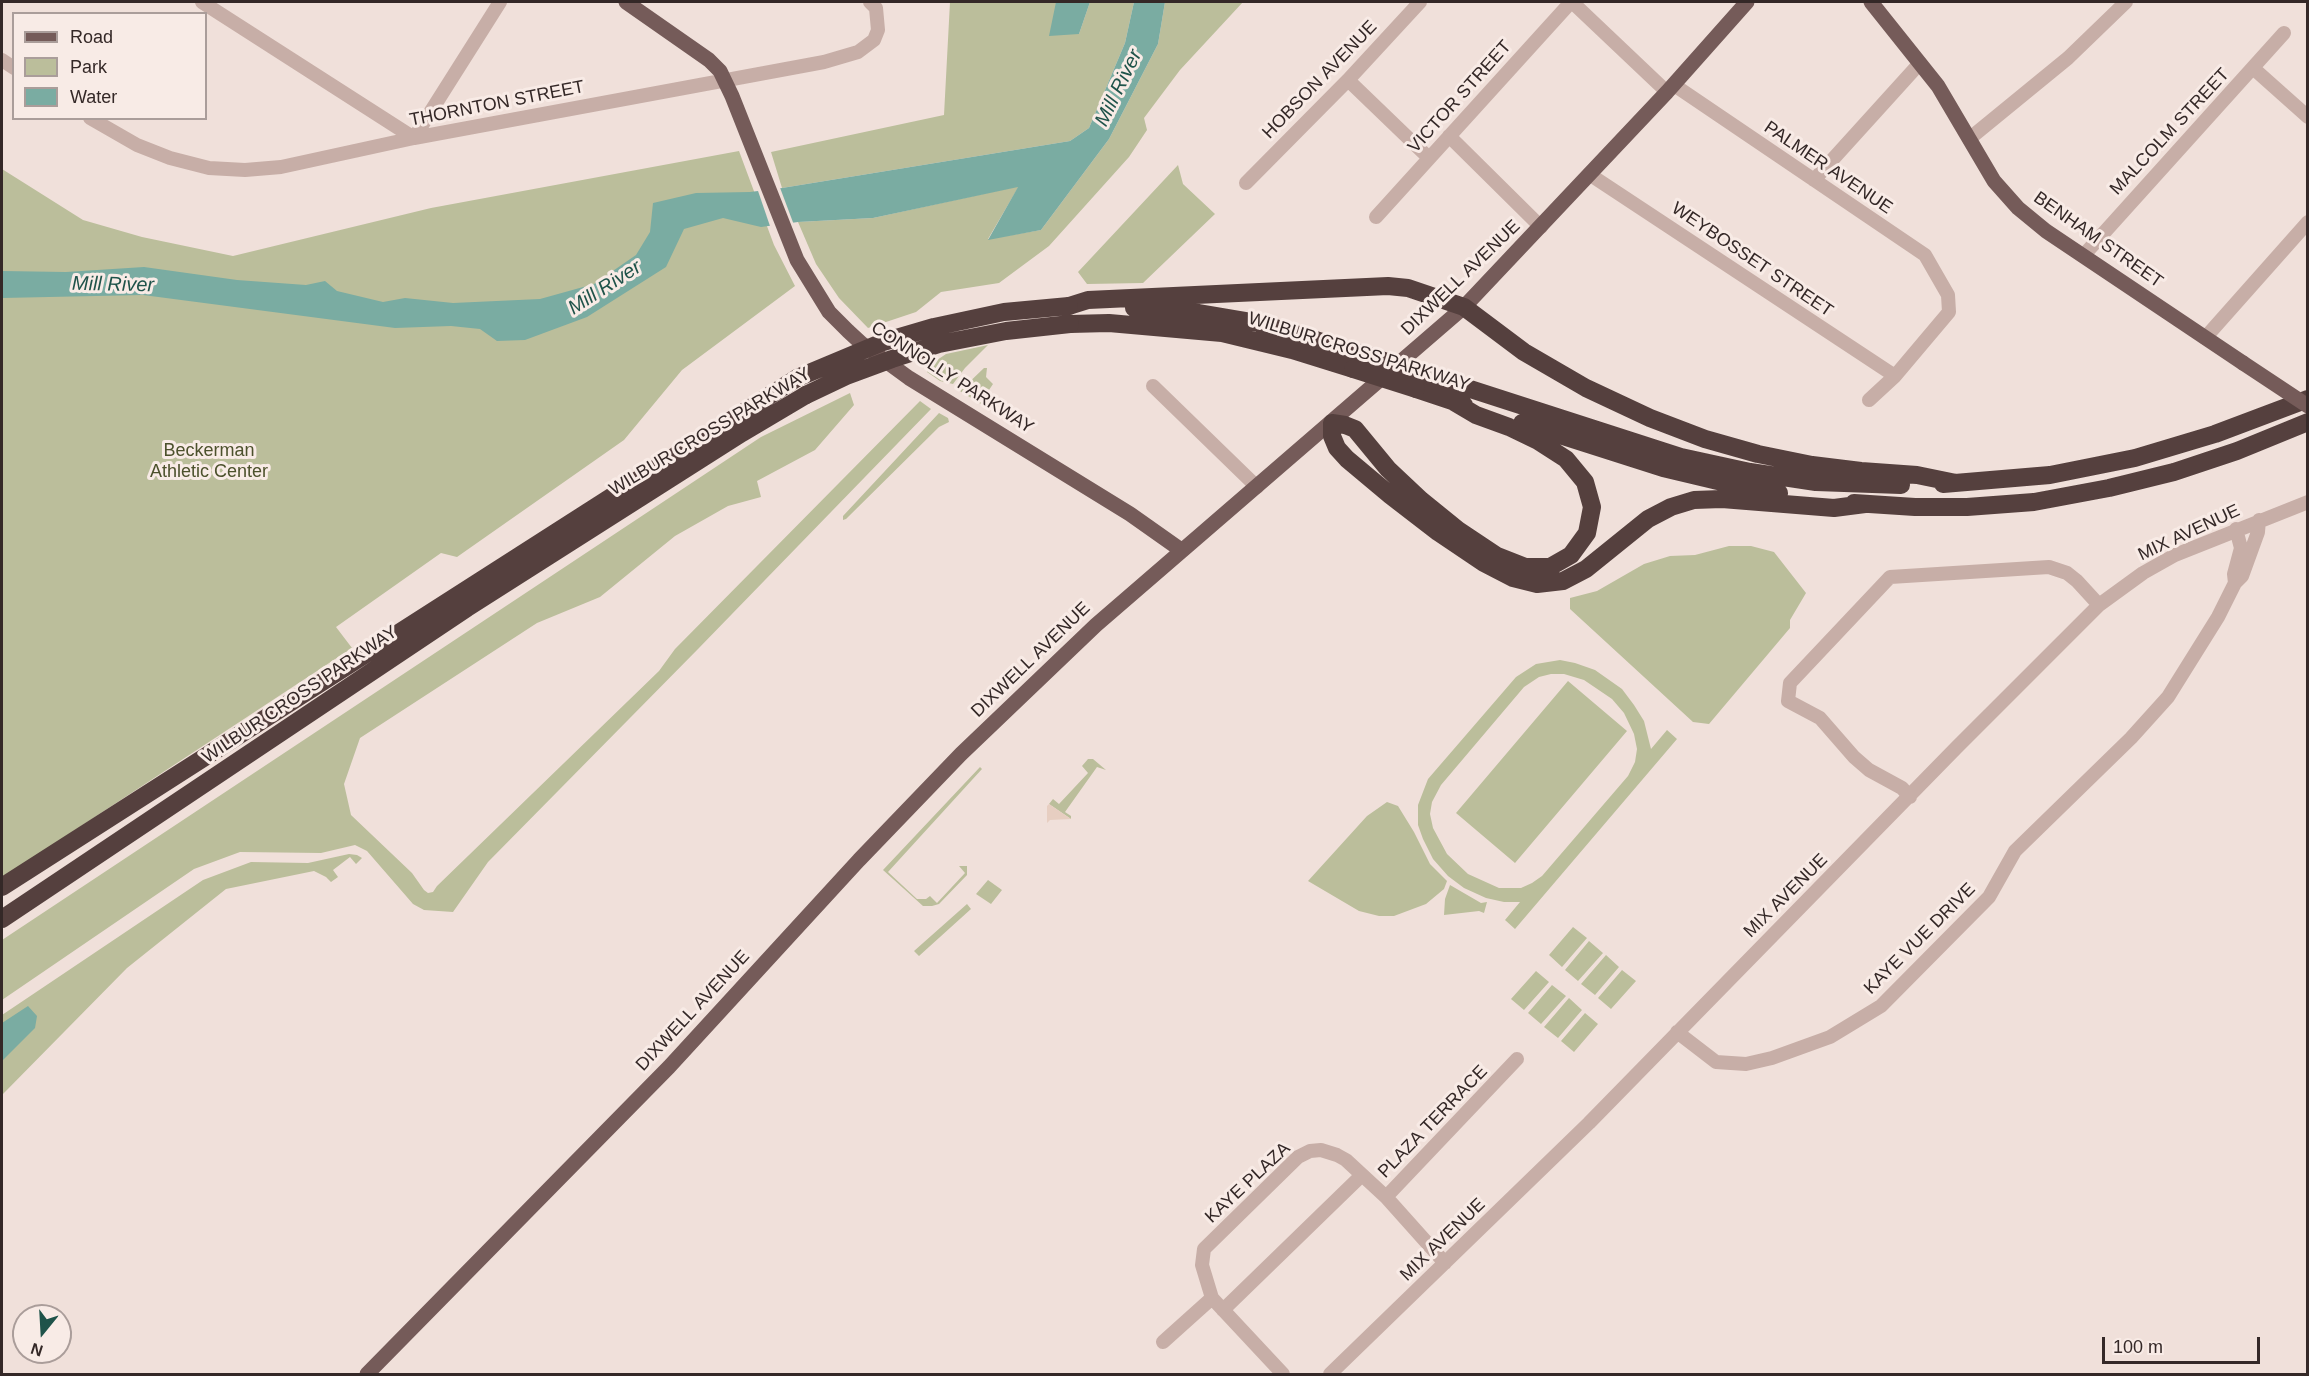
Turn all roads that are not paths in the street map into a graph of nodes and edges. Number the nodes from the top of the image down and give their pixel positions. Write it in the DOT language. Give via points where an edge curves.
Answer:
graph roads {
  1 [pos="202,2"];
  2 [pos="500,2"];
  3 [pos="626,2"];
  4 [pos="870,2"];
  5 [pos="1420,2"];
  6 [pos="1571,2"];
  7 [pos="1747,2"];
  8 [pos="1871,2"];
  9 [pos="2126,2"];
  10 [pos="2284,33"];
  11 [pos="1920,63"];
  12 [pos="2253,68"];
  13 [pos="1348,80"];
  14 [pos="726,81"];
  15 [pos="1670,89"];
  16 [pos="2307,117"];
  17 [pos="93,120"];
  18 [pos="1449,136"];
  19 [pos="414,138"];
  20 [pos="1969,139"];
  21 [pos="1429,158"];
  22 [pos="1589,174"];
  23 [pos="1814,180"];
  24 [pos="1246,183"];
  25 [pos="1376,217"];
  26 [pos="2307,222"];
  27 [pos="1542,226"];
  28 [pos="2083,256"];
  29 [pos="1464,307"];
  30 [pos="1069,315"];
  31 [pos="2205,338"];
  32 [pos="1895,376"];
  33 [pos="1153,386"];
  34 [pos="2307,399"];
  35 [pos="1869,400"];
  36 [pos="1454,402"];
  37 [pos="2307,406"];
  38 [pos="2307,422"];
  39 [pos="1332,423"];
  40 [pos="1956,483"];
  41 [pos="1257,487"];
  42 [pos="2307,502"];
  43 [pos="1865,504"];
  44 [pos="2259,520"];
  45 [pos="2236,529"];
  46 [pos="1181,550"];
  47 [pos="2235,583"];
  48 [pos="2099,605"];
  49 [pos="1910,796"];
  50 [pos="2,887"];
  51 [pos="2,919"];
  52 [pos="1677,1032"];
  53 [pos="1517,1059"];
  54 [pos="1362,1175"];
  55 [pos="1386,1197"];
  56 [pos="1445,1263"];
  57 [pos="1212,1298"];
  58 [pos="1223,1310"];
  59 [pos="1164,1342"];
  60 [pos="368,1374"];
  61 [pos="1283,1374"];
  62 [pos="1330,1374"];
  1 -- 19 [label="street"];
  2 -- 19 [label="street"];
  3 -- 14 [label="main road, CONNOLLY PARKWAY" via="710,60"];
  4 -- 14 [label="street, THORNTON STREET" via="876,8 878,30 874,40 858,52"];
  5 -- 13 [label="street, HOBSON AVENUE"];
  6 -- 15 [label="street, PALMER AVENUE"];
  6 -- 18 [label="street, VICTOR STREET"];
  7 -- 15 [label="main road, DIXWELL AVENUE"];
  8 -- 11 [label="main road, BENHAM STREET"];
  9 -- 20 [label="street" via="2068,58"];
  10 -- 12 [label="street, MALCOLM STREET"];
  11 -- 20 [label="main road, BENHAM STREET"];
  11 -- 23 [label="street"];
  12 -- 16 [label="street"];
  12 -- 28 [label="street, MALCOLM STREET"];
  13 -- 21 [label="street"];
  13 -- 24 [label="street, HOBSON AVENUE"];
  14 -- 19 [label="street, THORNTON STREET"];
  14 -- 46 [label="main road, CONNOLLY PARKWAY" via="796,260 829,312 861,344 909,378 1130,514"];
  15 -- 22 [label="main road, DIXWELL AVENUE"];
  15 -- 23 [label="street, PALMER AVENUE"];
  17 -- 19 [label="street, THORNTON STREET" via="137,145 209,168 281,167"];
  18 -- 21 [label="street, VICTOR STREET"];
  18 -- 27 [label="street"];
  20 -- 28 [label="main road, BENHAM STREET" via="1994,181 2018,208"];
  21 -- 25 [label="street, VICTOR STREET"];
  22 -- 27 [label="main road, DIXWELL AVENUE"];
  22 -- 32 [label="street, WEYBOSSET STREET"];
  23 -- 32 [label="street, PALMER AVENUE" via="1925,255 1948,295 1949,312"];
  26 -- 31 [label="street"];
  27 -- 29 [label="main road, DIXWELL AVENUE"];
  28 -- 31 [label="main road, BENHAM STREET"];
  29 -- 30 [label="highway" via="1408,288 1388,286 1088,300"];
  29 -- 39 [label="main road, DIXWELL AVENUE"];
  29 -- 40 [label="highway" via="1524,352 1587,388 1705,439 1812,465 1917,475"];
  30 -- 36 [label="highway, WILBUR CROSS PARKWAY, bridge" via="1222,333 1292,350"];
  30 -- 40 [label="highway, WILBUR CROSS PARKWAY, bridge" via="1126,307 1258,323 1681,457 1750,472 1868,485"];
  30 -- 50 [label="highway, WILBUR CROSS PARKWAY, bridge" via="1005,312 934,327 883,342 797,378"];
  30 -- 51 [label="highway, WILBUR CROSS PARKWAY, bridge" via="939,344 846,376 806,395 467,608"];
  31 -- 37 [label="main road, BENHAM STREET, bridge"];
  32 -- 35 [label="street"];
  33 -- 41 [label="street"];
  34 -- 40 [label="highway, WILBUR CROSS PARKWAY" via="2215,434 2135,458 2050,475"];
  36 -- 39 [label="highway" via="1539,441 1566,459 1585,482 1592,507 1587,533 1571,555 1550,567 1525,567 1497,556 1421,500 1388,469 1355,429"];
  36 -- 43 [label="highway, WILBUR CROSS PARKWAY" via="1663,468 1743,487"];
  38 -- 43 [label="highway, WILBUR CROSS PARKWAY" via="2185,468 2034,502 1967,507"];
  39 -- 41 [label="main road, DIXWELL AVENUE"];
  39 -- 43 [label="highway" via="1337,448 1390,495 1484,563 1513,578 1537,584 1563,580 1586,569 1648,519 1694,500 1834,508"];
  41 -- 46 [label="main road, DIXWELL AVENUE"];
  42 -- 44 [label="street, MIX AVENUE"];
  44 -- 45 [label="street, MIX AVENUE"];
  44 -- 47 [label="street, KAYE VUE DRIVE" via="2242,576"];
  45 -- 47 [label="street, KAYE VUE DRIVE" via="2241,548"];
  45 -- 48 [label="street, MIX AVENUE" via="2168,559"];
  46 -- 60 [label="main road, DIXWELL AVENUE" via="1096,625 962,754 669,1067"];
  47 -- 52 [label="street, KAYE VUE DRIVE" via="2168,697 2015,851 1989,897 1881,1006 1830,1037 1746,1064 1716,1062"];
  48 -- 49 [label="street, MIX AVENUE"];
  48 -- 49 [label="street" via="2077,581 2060,569 2049,567 1890,577 1790,684 1788,702 1820,718 1869,770"];
  49 -- 52 [label="street, MIX AVENUE"];
  52 -- 56 [label="street, MIX AVENUE"];
  53 -- 55 [label="street, PLAZA TERRACE"];
  54 -- 55 [label="street, KAYE PLAZA"];
  54 -- 57 [label="street, KAYE PLAZA" via="1331,1152 1310,1151 1298,1157 1204,1249 1202,1265"];
  54 -- 58 [label="street"];
  55 -- 56 [label="street, PLAZA TERRACE"];
  56 -- 62 [label="street, MIX AVENUE"];
  57 -- 58 [label="street"];
  57 -- 59 [label="street"];
  58 -- 61 [label="street"];
}
